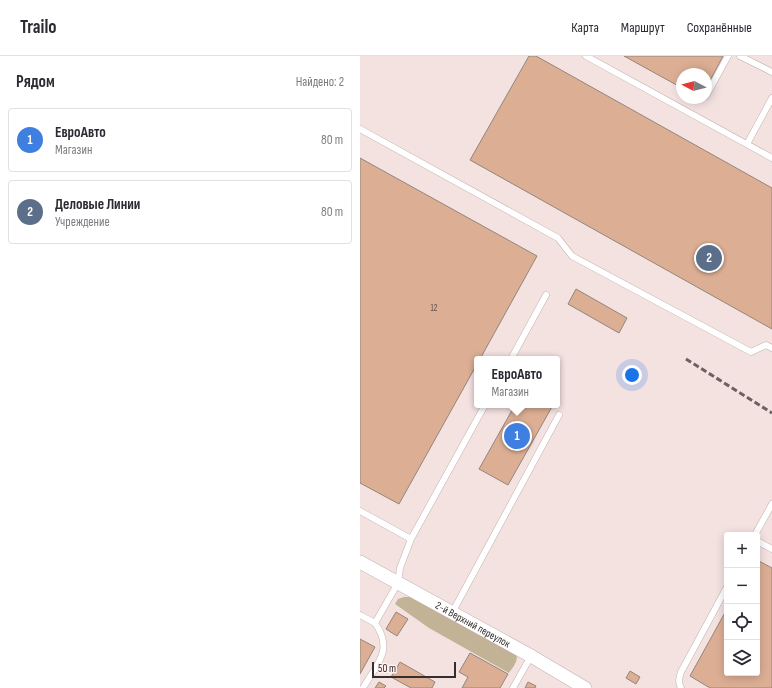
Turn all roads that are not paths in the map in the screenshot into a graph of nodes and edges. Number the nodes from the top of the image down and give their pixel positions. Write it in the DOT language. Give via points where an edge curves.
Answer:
graph roads {
  1 [pos="586,56"];
  2 [pos="728,56"];
  3 [pos="740,56"];
  4 [pos="772,72"];
  5 [pos="712,85"];
  6 [pos="772,98"];
  7 [pos="360,129"];
  8 [pos="747,144"];
  9 [pos="772,158"];
  10 [pos="546,295"];
  11 [pos="772,348"];
  12 [pos="513,356"];
  13 [pos="483,408"];
  14 [pos="559,415"];
  15 [pos="772,504"];
  16 [pos="360,511"];
  17 [pos="757,532"];
  18 [pos="411,539"];
  19 [pos="760,543"];
  20 [pos="772,549"];
  21 [pos="360,562"];
  22 [pos="398,583"];
  23 [pos="724,593"];
  24 [pos="452,613"];
  25 [pos="360,615"];
  26 [pos="375,623"];
  27 [pos="531,656"];
  28 [pos="363,688"];
  29 [pos="512,688"];
  30 [pos="585,688"];
  31 [pos="681,688"];
  1 -- 8 [label="lane"];
  2 -- 5 [label="lane"];
  3 -- 4 [label="lane"];
  6 -- 8 [label="lane"];
  7 -- 11 [label="lane" via="558,238 572,256 750,352 766,345"];
  8 -- 9 [label="lane"];
  10 -- 12 [label="lane"];
  13 -- 18 [label="lane"];
  14 -- 24 [label="lane"];
  15 -- 17 [label="lane"];
  16 -- 18 [label="lane"];
  18 -- 22 [label="lane" via="400,568"];
  19 -- 20 [label="lane"];
  21 -- 22 [label="street, 2-й Верхний переулок"];
  22 -- 24 [label="street, 2-й Верхний переулок"];
  22 -- 26 [label="lane"];
  23 -- 31 [label="lane" via="678,678"];
  24 -- 27 [label="street, 2-й Верхний переулок"];
  25 -- 26 [label="lane"];
  26 -- 28 [label="lane" via="384,640 383,653"];
  27 -- 29 [label="lane"];
  27 -- 30 [label="street, 2-й Верхний переулок"];
}
